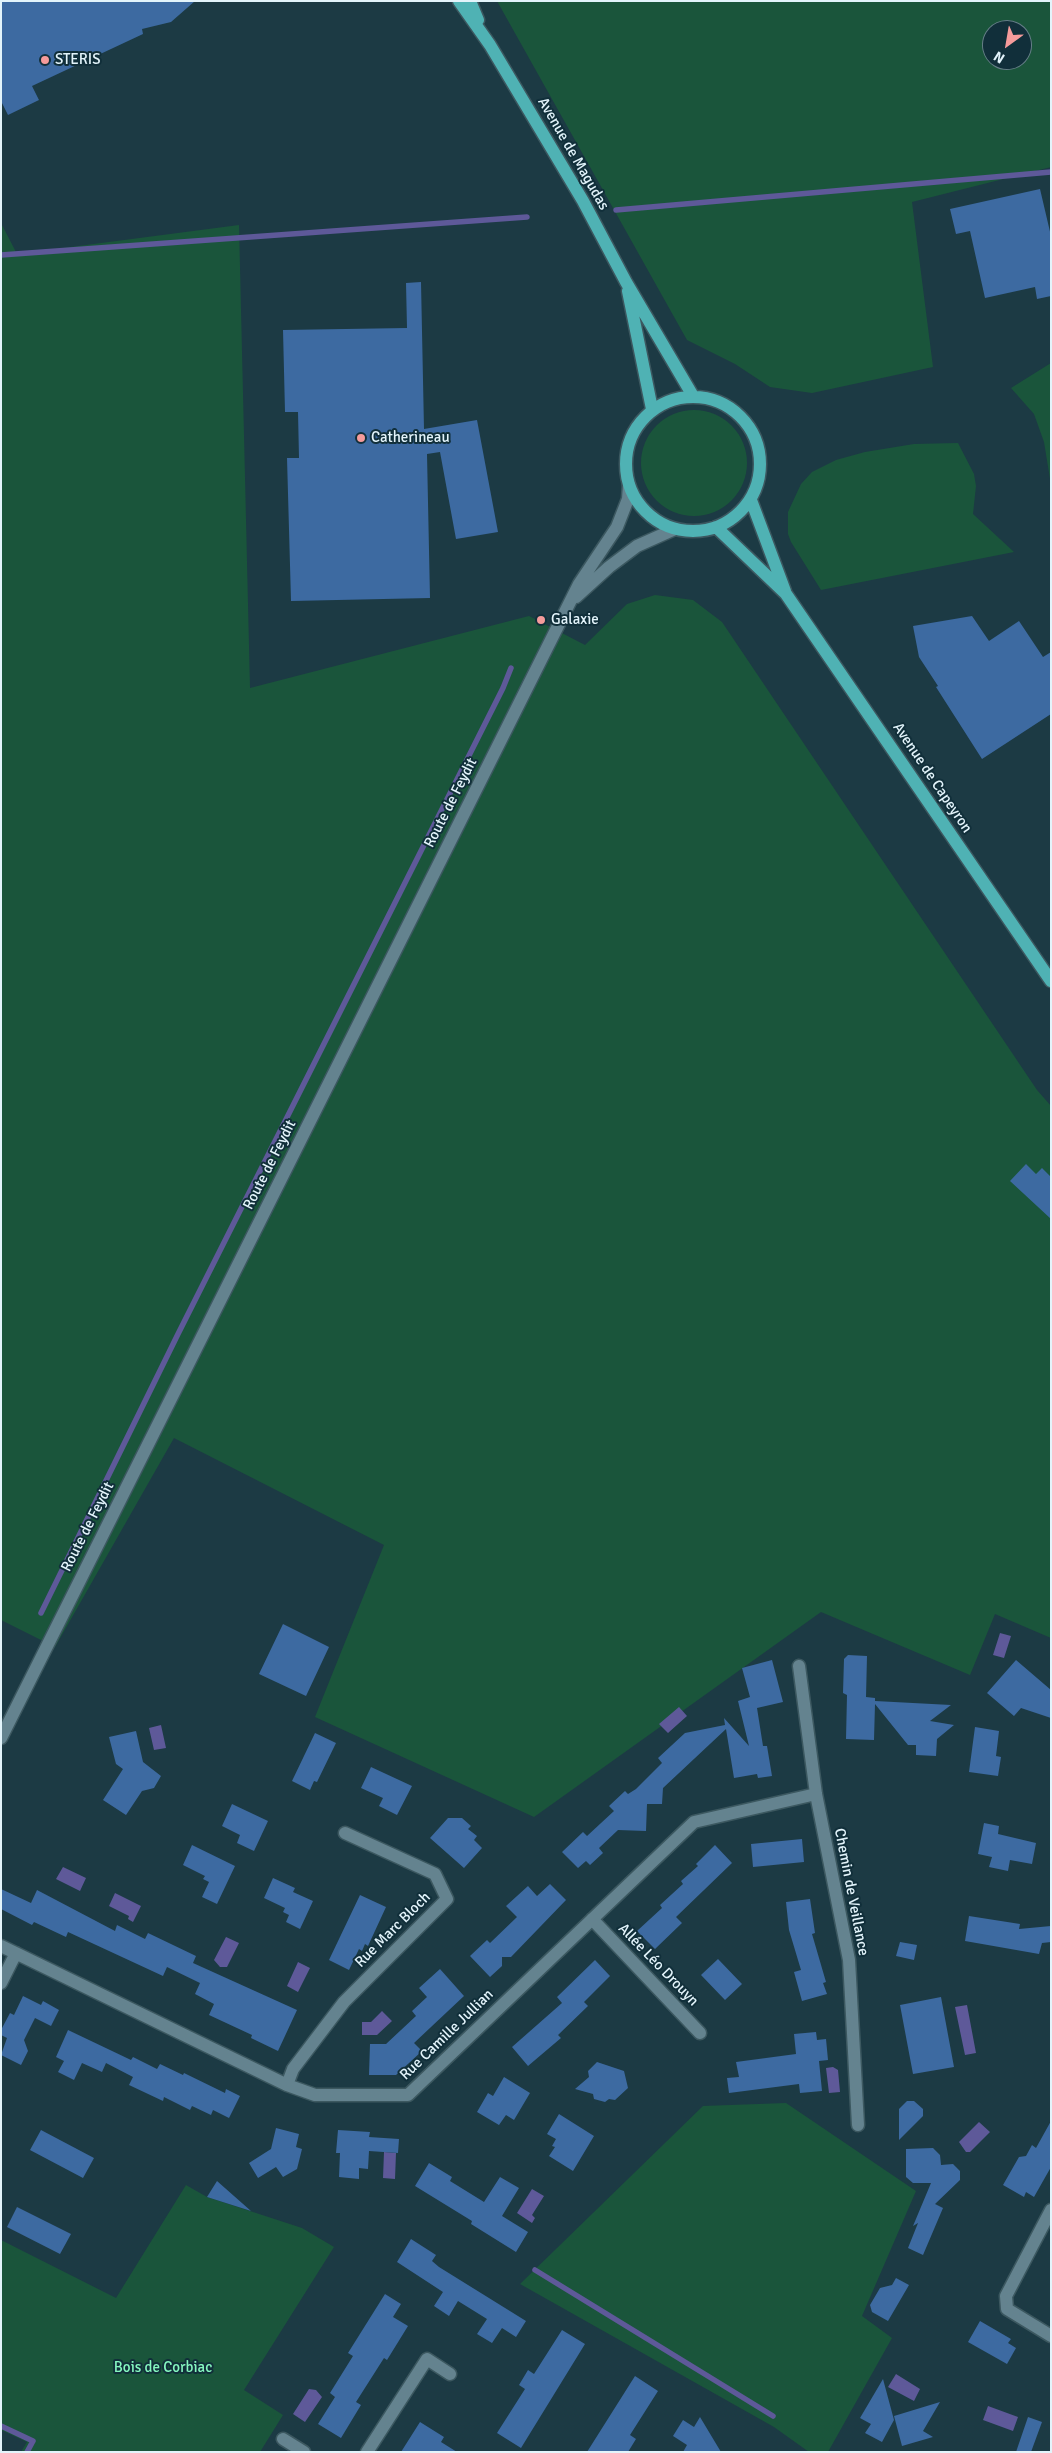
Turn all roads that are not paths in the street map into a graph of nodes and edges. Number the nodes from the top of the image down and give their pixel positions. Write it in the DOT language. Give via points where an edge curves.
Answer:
graph roads {
  1 [pos="458,1"];
  2 [pos="470,1"];
  3 [pos="490,45"];
  4 [pos="626,282"];
  5 [pos="693,396"];
  6 [pos="652,409"];
  7 [pos="629,485"];
  8 [pos="750,500"];
  9 [pos="716,527"];
  10 [pos="675,529"];
  11 [pos="786,594"];
  12 [pos="568,607"];
  13 [pos="1051,981"];
  14 [pos="799,1666"];
  15 [pos="1,1738"];
  16 [pos="816,1794"];
  17 [pos="345,1833"];
  18 [pos="592,1920"];
  19 [pos="1,1946"];
  20 [pos="16,1953"];
  21 [pos="1,1983"];
  22 [pos="700,2033"];
  23 [pos="287,2085"];
  24 [pos="858,2125"];
  25 [pos="1051,2210"];
  26 [pos="1051,2336"];
  27 [pos="450,2374"];
  28 [pos="283,2439"];
  29 [pos="304,2452"];
  30 [pos="367,2452"];
  1 -- 3 [label="main road, Avenue de Magudas"];
  2 -- 3 [label="main road, Avenue de Magudas"];
  3 -- 4 [label="main road, Avenue de Magudas" via="583,201"];
  4 -- 5 [label="main road, Avenue de Magudas"];
  4 -- 6 [label="main road, Avenue de Magudas"];
  5 -- 6 [label="main road" via="671,399"];
  5 -- 8 [label="main road" via="713,399 732,408 747,423 761,461 759,481"];
  6 -- 7 [label="main road" via="640,421 626,450 625,468"];
  7 -- 10 [label="main road" via="639,505 655,520"];
  7 -- 12 [label="street, Route de Feydit" via="628,499 617,527 585,572"];
  8 -- 9 [label="main road" via="736,516"];
  8 -- 11 [label="main road, Avenue de Capeyron"];
  9 -- 10 [label="main road" via="703,531"];
  9 -- 11 [label="main road, Avenue de Capeyron"];
  10 -- 12 [label="street, Route de Feydit" via="637,546 595,579"];
  11 -- 13 [label="main road, Avenue de Capeyron"];
  12 -- 15 [label="street, Route de Feydit"];
  14 -- 16 [label="street, Chemin de Veillance"];
  16 -- 18 [label="street, Rue Camille Jullian" via="694,1822"];
  16 -- 24 [label="street, Chemin de Veillance" via="849,1960"];
  17 -- 23 [label="street, Rue Marc Bloch" via="435,1874 447,1899 344,2002 292,2069"];
  18 -- 22 [label="street, Allée Léo Drouyn"];
  18 -- 23 [label="street, Rue Camille Jullian" via="408,2095 315,2095"];
  19 -- 20 [label="street, Rue Camille Jullian"];
  20 -- 21 [label="street"];
  20 -- 23 [label="street, Rue Camille Jullian"];
  25 -- 26 [label="street" via="1006,2296 1007,2309"];
  27 -- 30 [label="street" via="427,2359"];
  28 -- 29 [label="street"];
}
